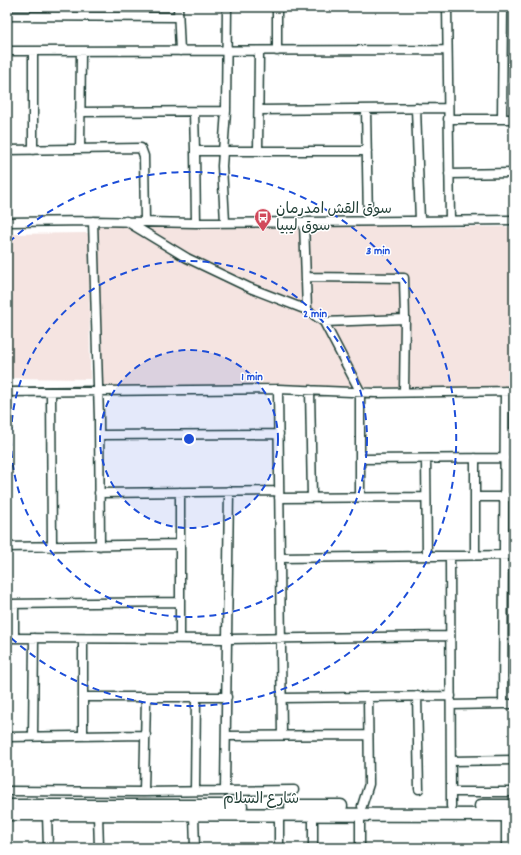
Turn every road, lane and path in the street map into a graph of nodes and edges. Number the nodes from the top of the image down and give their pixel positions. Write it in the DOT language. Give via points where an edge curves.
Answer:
graph roads {
  1 [pos="178,7"];
  2 [pos="227,7"];
  3 [pos="277,7"];
  4 [pos="446,7"];
  5 [pos="504,7"];
  6 [pos="7,16"];
  7 [pos="178,17"];
  8 [pos="446,50"];
  9 [pos="180,51"];
  10 [pos="226,51"];
  11 [pos="259,51"];
  12 [pos="277,51"];
  13 [pos="7,52"];
  14 [pos="33,52"];
  15 [pos="81,52"];
  16 [pos="416,108"];
  17 [pos="448,108"];
  18 [pos="366,109"];
  19 [pos="259,110"];
  20 [pos="226,111"];
  21 [pos="80,112"];
  22 [pos="194,112"];
  23 [pos="448,119"];
  24 [pos="502,119"];
  25 [pos="514,119"];
  26 [pos="80,149"];
  27 [pos="7,150"];
  28 [pos="33,150"];
  29 [pos="196,151"];
  30 [pos="258,151"];
  31 [pos="367,151"];
  32 [pos="222,152"];
  33 [pos="514,173"];
  34 [pos="449,174"];
  35 [pos="93,220"];
  36 [pos="450,220"];
  37 [pos="514,220"];
  38 [pos="125,221"];
  39 [pos="145,221"];
  40 [pos="368,221"];
  41 [pos="420,221"];
  42 [pos="7,222"];
  43 [pos="196,222"];
  44 [pos="225,222"];
  45 [pos="304,222"];
  46 [pos="306,277"];
  47 [pos="307,310"];
  48 [pos="405,319"];
  49 [pos="324,322"];
  50 [pos="278,389"];
  51 [pos="310,390"];
  52 [pos="98,391"];
  53 [pos="510,391"];
  54 [pos="7,392"];
  55 [pos="360,392"];
  56 [pos="404,392"];
  57 [pos="51,393"];
  58 [pos="505,433"];
  59 [pos="514,433"];
  60 [pos="278,434"];
  61 [pos="99,435"];
  62 [pos="475,458"];
  63 [pos="505,458"];
  64 [pos="360,459"];
  65 [pos="426,459"];
  66 [pos="229,491"];
  67 [pos="180,492"];
  68 [pos="99,493"];
  69 [pos="279,494"];
  70 [pos="360,497"];
  71 [pos="425,497"];
  72 [pos="475,497"];
  73 [pos="505,497"];
  74 [pos="514,497"];
  75 [pos="312,498"];
  76 [pos="179,544"];
  77 [pos="100,546"];
  78 [pos="7,547"];
  79 [pos="52,547"];
  80 [pos="474,555"];
  81 [pos="504,555"];
  82 [pos="514,555"];
  83 [pos="427,556"];
  84 [pos="450,556"];
  85 [pos="280,558"];
  86 [pos="180,602"];
  87 [pos="10,604"];
  88 [pos="450,636"];
  89 [pos="11,638"];
  90 [pos="34,638"];
  91 [pos="83,639"];
  92 [pos="180,639"];
  93 [pos="228,639"];
  94 [pos="281,639"];
  95 [pos="418,696"];
  96 [pos="450,696"];
  97 [pos="196,697"];
  98 [pos="227,697"];
  99 [pos="368,697"];
  100 [pos="84,698"];
  101 [pos="146,698"];
  102 [pos="282,698"];
  103 [pos="503,704"];
  104 [pos="514,704"];
  105 [pos="451,705"];
  106 [pos="146,735"];
  107 [pos="282,735"];
  108 [pos="368,735"];
  109 [pos="33,736"];
  110 [pos="84,736"];
  111 [pos="226,736"];
  112 [pos="7,737"];
  113 [pos="514,760"];
  114 [pos="451,761"];
  115 [pos="419,789"];
  116 [pos="7,790"];
  117 [pos="225,790"];
  118 [pos="294,790"];
  119 [pos="195,791"];
  120 [pos="144,792"];
  121 [pos="451,792"];
  122 [pos="514,792"];
  123 [pos="7,806"];
  124 [pos="451,806"];
  125 [pos="361,810"];
  126 [pos="511,812"];
  127 [pos="7,814"];
  128 [pos="47,814"];
  129 [pos="194,814"];
  130 [pos="279,814"];
  131 [pos="98,815"];
  132 [pos="313,815"];
  133 [pos="48,848"];
  134 [pos="99,848"];
  135 [pos="195,848"];
  136 [pos="279,848"];
  137 [pos="313,848"];
  138 [pos="360,848"];
  139 [pos="506,848"];
  1 -- 7 [label="street"];
  2 -- 10 [label="street"];
  3 -- 12 [label="street"];
  4 -- 8 [label="street"];
  5 -- 24 [label="street"];
  6 -- 7 [label="street"];
  7 -- 9 [label="street"];
  8 -- 12 [label="street"];
  8 -- 17 [label="street"];
  9 -- 10 [label="street"];
  9 -- 15 [label="street"];
  10 -- 11 [label="street"];
  10 -- 20 [label="street"];
  11 -- 12 [label="street"];
  11 -- 19 [label="street"];
  13 -- 14 [label="street"];
  14 -- 15 [label="street"];
  14 -- 28 [label="street"];
  15 -- 21 [label="street"];
  16 -- 17 [label="street"];
  16 -- 18 [label="street"];
  16 -- 41 [label="street"];
  17 -- 23 [label="street"];
  18 -- 19 [label="street"];
  18 -- 31 [label="street"];
  19 -- 30 [label="street"];
  20 -- 22 [label="street"];
  20 -- 32 [label="street"];
  21 -- 22 [label="street"];
  21 -- 26 [label="street"];
  22 -- 29 [label="street"];
  23 -- 24 [label="street"];
  23 -- 34 [label="street"];
  24 -- 25 [label="street"];
  26 -- 28 [label="street"];
  26 -- 39 [label="street" via="142,148"];
  27 -- 28 [label="street"];
  29 -- 32 [label="street"];
  29 -- 43 [label="street"];
  30 -- 31 [label="street"];
  30 -- 32 [label="street"];
  31 -- 40 [label="street"];
  32 -- 44 [label="street"];
  33 -- 34 [label="street"];
  34 -- 36 [label="street"];
  35 -- 38 [label="street"];
  35 -- 42 [label="street"];
  35 -- 52 [label="street"];
  36 -- 37 [label="street"];
  36 -- 41 [label="street"];
  38 -- 39 [label="street"];
  38 -- 47 [label="street" via="214,272"];
  39 -- 43 [label="street"];
  40 -- 41 [label="street"];
  40 -- 45 [label="street"];
  43 -- 44 [label="street"];
  44 -- 45 [label="street"];
  45 -- 46 [label="street"];
  46 -- 47 [label="street"];
  46 -- 48 [label="street" via="402,277 405,280"];
  47 -- 49 [label="street"];
  48 -- 49 [label="street"];
  48 -- 56 [label="street"];
  49 -- 55 [label="street"];
  50 -- 51 [label="street"];
  50 -- 52 [label="street"];
  50 -- 60 [label="street"];
  51 -- 55 [label="street"];
  51 -- 75 [label="street"];
  52 -- 57 [label="street"];
  52 -- 61 [label="street"];
  53 -- 56 [label="street"];
  53 -- 58 [label="street"];
  54 -- 57 [label="street"];
  55 -- 56 [label="street"];
  55 -- 64 [label="street"];
  57 -- 79 [label="street"];
  58 -- 59 [label="street"];
  58 -- 63 [label="street"];
  60 -- 61 [label="street"];
  60 -- 69 [label="street"];
  61 -- 68 [label="street"];
  62 -- 63 [label="street"];
  62 -- 65 [label="street"];
  62 -- 72 [label="street"];
  63 -- 73 [label="street"];
  64 -- 65 [label="street"];
  64 -- 70 [label="street"];
  65 -- 71 [label="street"];
  66 -- 67 [label="street"];
  66 -- 69 [label="street"];
  66 -- 93 [label="street"];
  67 -- 68 [label="street"];
  67 -- 76 [label="street"];
  68 -- 77 [label="street"];
  69 -- 75 [label="street"];
  69 -- 85 [label="street"];
  70 -- 71 [label="street"];
  70 -- 75 [label="street"];
  71 -- 83 [label="street"];
  72 -- 73 [label="street"];
  72 -- 80 [label="street"];
  73 -- 74 [label="street"];
  73 -- 81 [label="street"];
  76 -- 77 [label="street"];
  76 -- 86 [label="street"];
  77 -- 79 [label="street"];
  78 -- 79 [label="street"];
  80 -- 81 [label="street"];
  80 -- 84 [label="street"];
  81 -- 82 [label="street"];
  81 -- 103 [label="street"];
  83 -- 84 [label="street"];
  83 -- 85 [label="street"];
  84 -- 88 [label="street"];
  85 -- 94 [label="street"];
  86 -- 87 [label="street"];
  86 -- 92 [label="street"];
  87 -- 89 [label="street"];
  88 -- 94 [label="street"];
  88 -- 96 [label="street"];
  89 -- 90 [label="street"];
  90 -- 91 [label="street"];
  90 -- 109 [label="street"];
  91 -- 92 [label="street"];
  91 -- 100 [label="street"];
  92 -- 93 [label="street"];
  93 -- 94 [label="street"];
  93 -- 98 [label="street"];
  94 -- 102 [label="street"];
  95 -- 96 [label="street"];
  95 -- 99 [label="street"];
  95 -- 115 [label="street"];
  96 -- 105 [label="street"];
  97 -- 98 [label="street"];
  97 -- 101 [label="street"];
  97 -- 119 [label="street"];
  98 -- 111 [label="street"];
  99 -- 102 [label="street"];
  99 -- 108 [label="street"];
  100 -- 101 [label="street"];
  100 -- 110 [label="street"];
  101 -- 106 [label="street"];
  102 -- 107 [label="street"];
  103 -- 104 [label="street"];
  103 -- 105 [label="street"];
  105 -- 114 [label="street"];
  106 -- 110 [label="street"];
  106 -- 120 [label="street"];
  107 -- 108 [label="street"];
  107 -- 111 [label="street"];
  108 -- 125 [label="street" via="369,784"];
  109 -- 110 [label="street"];
  109 -- 112 [label="street"];
  111 -- 117 [label="street"];
  113 -- 114 [label="street"];
  114 -- 121 [label="street"];
  116 -- 120 [label="street"];
  117 -- 118 [label="street"];
  117 -- 119 [label="street"];
  119 -- 120 [label="street"];
  121 -- 122 [label="street"];
  121 -- 124 [label="street"];
  123 -- 125 [label="main road, شارع السلام"];
  124 -- 125 [label="main road, شارع السلام"];
  124 -- 126 [label="main road, شارع السلام"];
  125 -- 126 [label="main road, شارع السلام"];
  125 -- 132 [label="main road, شارع السلام"];
  125 -- 138 [label="street"];
  126 -- 139 [label="street"];
  127 -- 128 [label="main road, شارع السلام"];
  128 -- 131 [label="main road, شارع السلام"];
  128 -- 133 [label="street"];
  129 -- 130 [label="main road, شارع السلام"];
  129 -- 131 [label="main road, شارع السلام"];
  129 -- 135 [label="street"];
  130 -- 132 [label="main road, شارع السلام"];
  130 -- 136 [label="street"];
  131 -- 134 [label="street"];
  132 -- 137 [label="street"];
}
